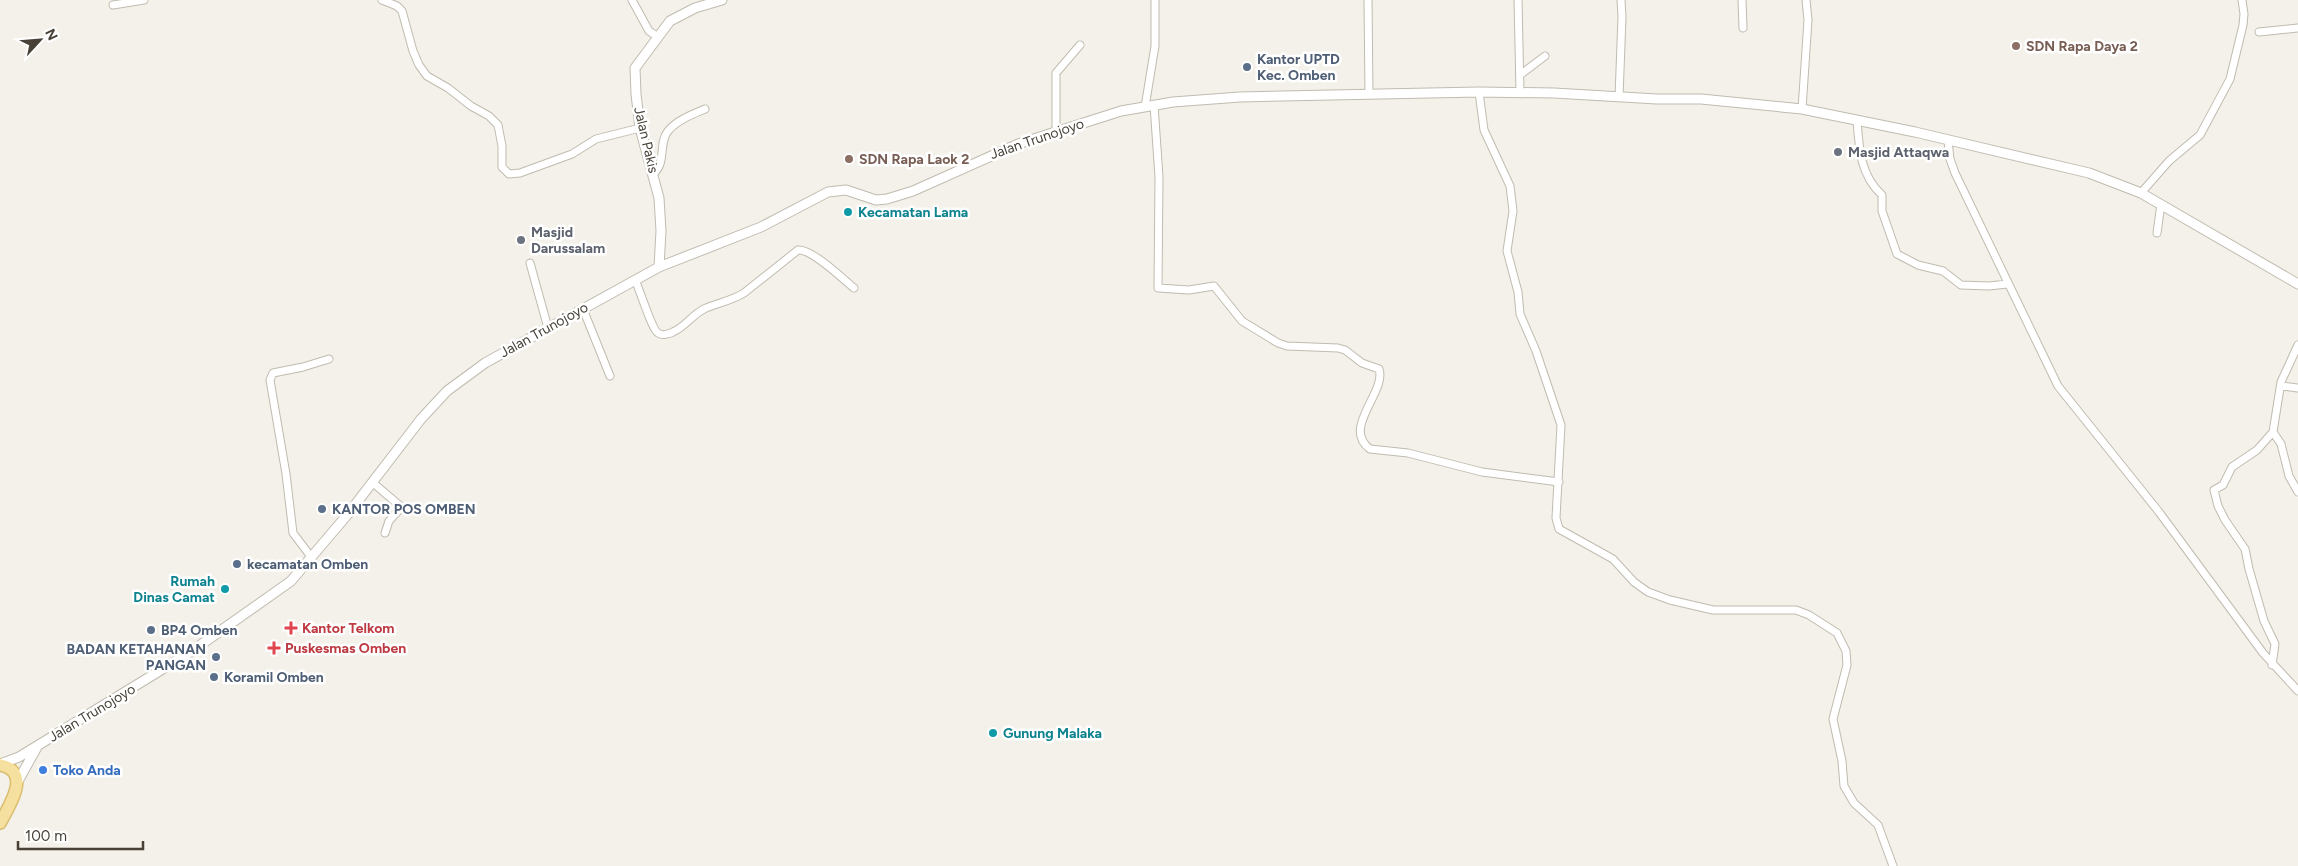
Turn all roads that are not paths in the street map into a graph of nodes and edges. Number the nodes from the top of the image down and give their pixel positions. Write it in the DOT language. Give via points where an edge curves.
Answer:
graph roads {
  1 [pos="144,0"];
  2 [pos="382,0"];
  3 [pos="632,0"];
  4 [pos="722,0"];
  5 [pos="1155,0"];
  6 [pos="1368,0"];
  7 [pos="1518,0"];
  8 [pos="1620,0"];
  9 [pos="1742,0"];
  10 [pos="1806,0"];
  11 [pos="2242,0"];
  12 [pos="113,5"];
  13 [pos="1743,28"];
  14 [pos="2298,28"];
  15 [pos="2259,32"];
  16 [pos="658,37"];
  17 [pos="1080,45"];
  18 [pos="1545,56"];
  19 [pos="1520,76"];
  20 [pos="1479,92"];
  21 [pos="1520,92"];
  22 [pos="1369,94"];
  23 [pos="1619,97"];
  24 [pos="1150,106"];
  25 [pos="705,109"];
  26 [pos="1802,109"];
  27 [pos="1857,120"];
  28 [pos="640,128"];
  29 [pos="1056,131"];
  30 [pos="1948,140"];
  31 [pos="653,174"];
  32 [pos="2141,193"];
  33 [pos="2161,204"];
  34 [pos="2157,233"];
  35 [pos="530,263"];
  36 [pos="659,267"];
  37 [pos="634,280"];
  38 [pos="2007,284"];
  39 [pos="2298,284"];
  40 [pos="854,288"];
  41 [pos="583,309"];
  42 [pos="548,328"];
  43 [pos="2298,346"];
  44 [pos="329,358"];
  45 [pos="610,376"];
  46 [pos="2281,386"];
  47 [pos="2298,388"];
  48 [pos="2273,432"];
  49 [pos="372,482"];
  50 [pos="1559,482"];
  51 [pos="2298,492"];
  52 [pos="385,534"];
  53 [pos="312,558"];
  54 [pos="2272,665"];
  55 [pos="2298,691"];
  56 [pos="38,745"];
  57 [pos="0,765"];
  58 [pos="17,784"];
  59 [pos="0,822"];
  60 [pos="1893,866"];
  1 -- 12 [label="street"];
  2 -- 28 [label="street" via="402,11 413,51 427,76 498,125 502,167 509,174 572,154 596,139"];
  3 -- 16 [label="street" via="649,31"];
  4 -- 16 [label="street, Jalan Pakis" via="695,8 670,21"];
  5 -- 24 [label="street"];
  6 -- 22 [label="street"];
  7 -- 19 [label="street"];
  8 -- 23 [label="street"];
  9 -- 13 [label="street"];
  10 -- 26 [label="street" via="1808,20"];
  11 -- 32 [label="street" via="2243,25 2230,79 2200,135 2169,161"];
  14 -- 15 [label="street"];
  16 -- 28 [label="street, Jalan Pakis" via="635,71"];
  17 -- 29 [label="street" via="1056,73"];
  18 -- 19 [label="street"];
  19 -- 21 [label="street"];
  20 -- 21 [label="street, Jalan Trunojoyo"];
  20 -- 22 [label="street, Jalan Trunojoyo"];
  20 -- 50 [label="street" via="1484,130 1503,169 1511,195 1513,220 1507,251 1520,314 1561,425"];
  21 -- 23 [label="street, Jalan Trunojoyo"];
  22 -- 24 [label="street, Jalan Trunojoyo" via="1240,96"];
  23 -- 26 [label="street, Jalan Trunojoyo"];
  24 -- 29 [label="street, Jalan Trunojoyo" via="1121,111"];
  24 -- 50 [label="street" via="1159,169 1158,288 1189,290 1214,286 1242,320 1278,343 1338,348 1379,369 1379,385 1362,422 1362,438 1370,449 1408,453 1482,472"];
  25 -- 31 [label="street" via="668,130 659,166"];
  26 -- 27 [label="street, Jalan Trunojoyo"];
  27 -- 30 [label="street, Jalan Trunojoyo"];
  27 -- 38 [label="street" via="1861,163 1882,195 1882,211 1897,254 1918,265 1943,271 1961,285"];
  28 -- 31 [label="street, Jalan Pakis"];
  29 -- 36 [label="street, Jalan Trunojoyo" via="995,153 887,200 876,200 846,190 828,192 775,221"];
  30 -- 32 [label="street, Jalan Trunojoyo" via="2089,173"];
  30 -- 38 [label="street" via="1955,173"];
  31 -- 36 [label="street, Jalan Pakis" via="661,214"];
  32 -- 33 [label="street, Jalan Trunojoyo"];
  33 -- 34 [label="street"];
  33 -- 39 [label="street, Jalan Trunojoyo"];
  35 -- 42 [label="street"];
  36 -- 37 [label="street, Jalan Trunojoyo"];
  37 -- 40 [label="street" via="653,328 663,335 681,328 704,309 739,296 798,250 812,254"];
  37 -- 41 [label="street, Jalan Trunojoyo"];
  38 -- 54 [label="street" via="2058,386 2119,460"];
  41 -- 42 [label="street, Jalan Trunojoyo"];
  41 -- 45 [label="street"];
  42 -- 49 [label="street, Jalan Trunojoyo" via="485,363 447,390"];
  43 -- 46 [label="street"];
  44 -- 53 [label="street" via="303,367 278,370 270,380 293,533"];
  46 -- 47 [label="street"];
  46 -- 48 [label="street"];
  48 -- 51 [label="street" via="2281,444 2289,476"];
  48 -- 54 [label="street" via="2257,450 2232,467 2223,484 2214,490 2224,520 2245,549 2264,621 2275,644"];
  49 -- 52 [label="street" via="399,504 400,509"];
  49 -- 53 [label="street, Jalan Trunojoyo"];
  50 -- 60 [label="street" via="1556,518 1559,528 1614,559 1634,582 1648,592 1713,610 1796,610 1810,615 1836,633 1848,657 1833,719 1844,786 1854,803 1878,825"];
  53 -- 56 [label="street, Jalan Trunojoyo" via="291,581 214,636"];
  54 -- 55 [label="street"];
  56 -- 57 [label="street, Jalan Trunojoyo"];
  56 -- 58 [label="street"];
  57 -- 58 [label="main road" via="14,770"];
  58 -- 59 [label="main road"];
}
